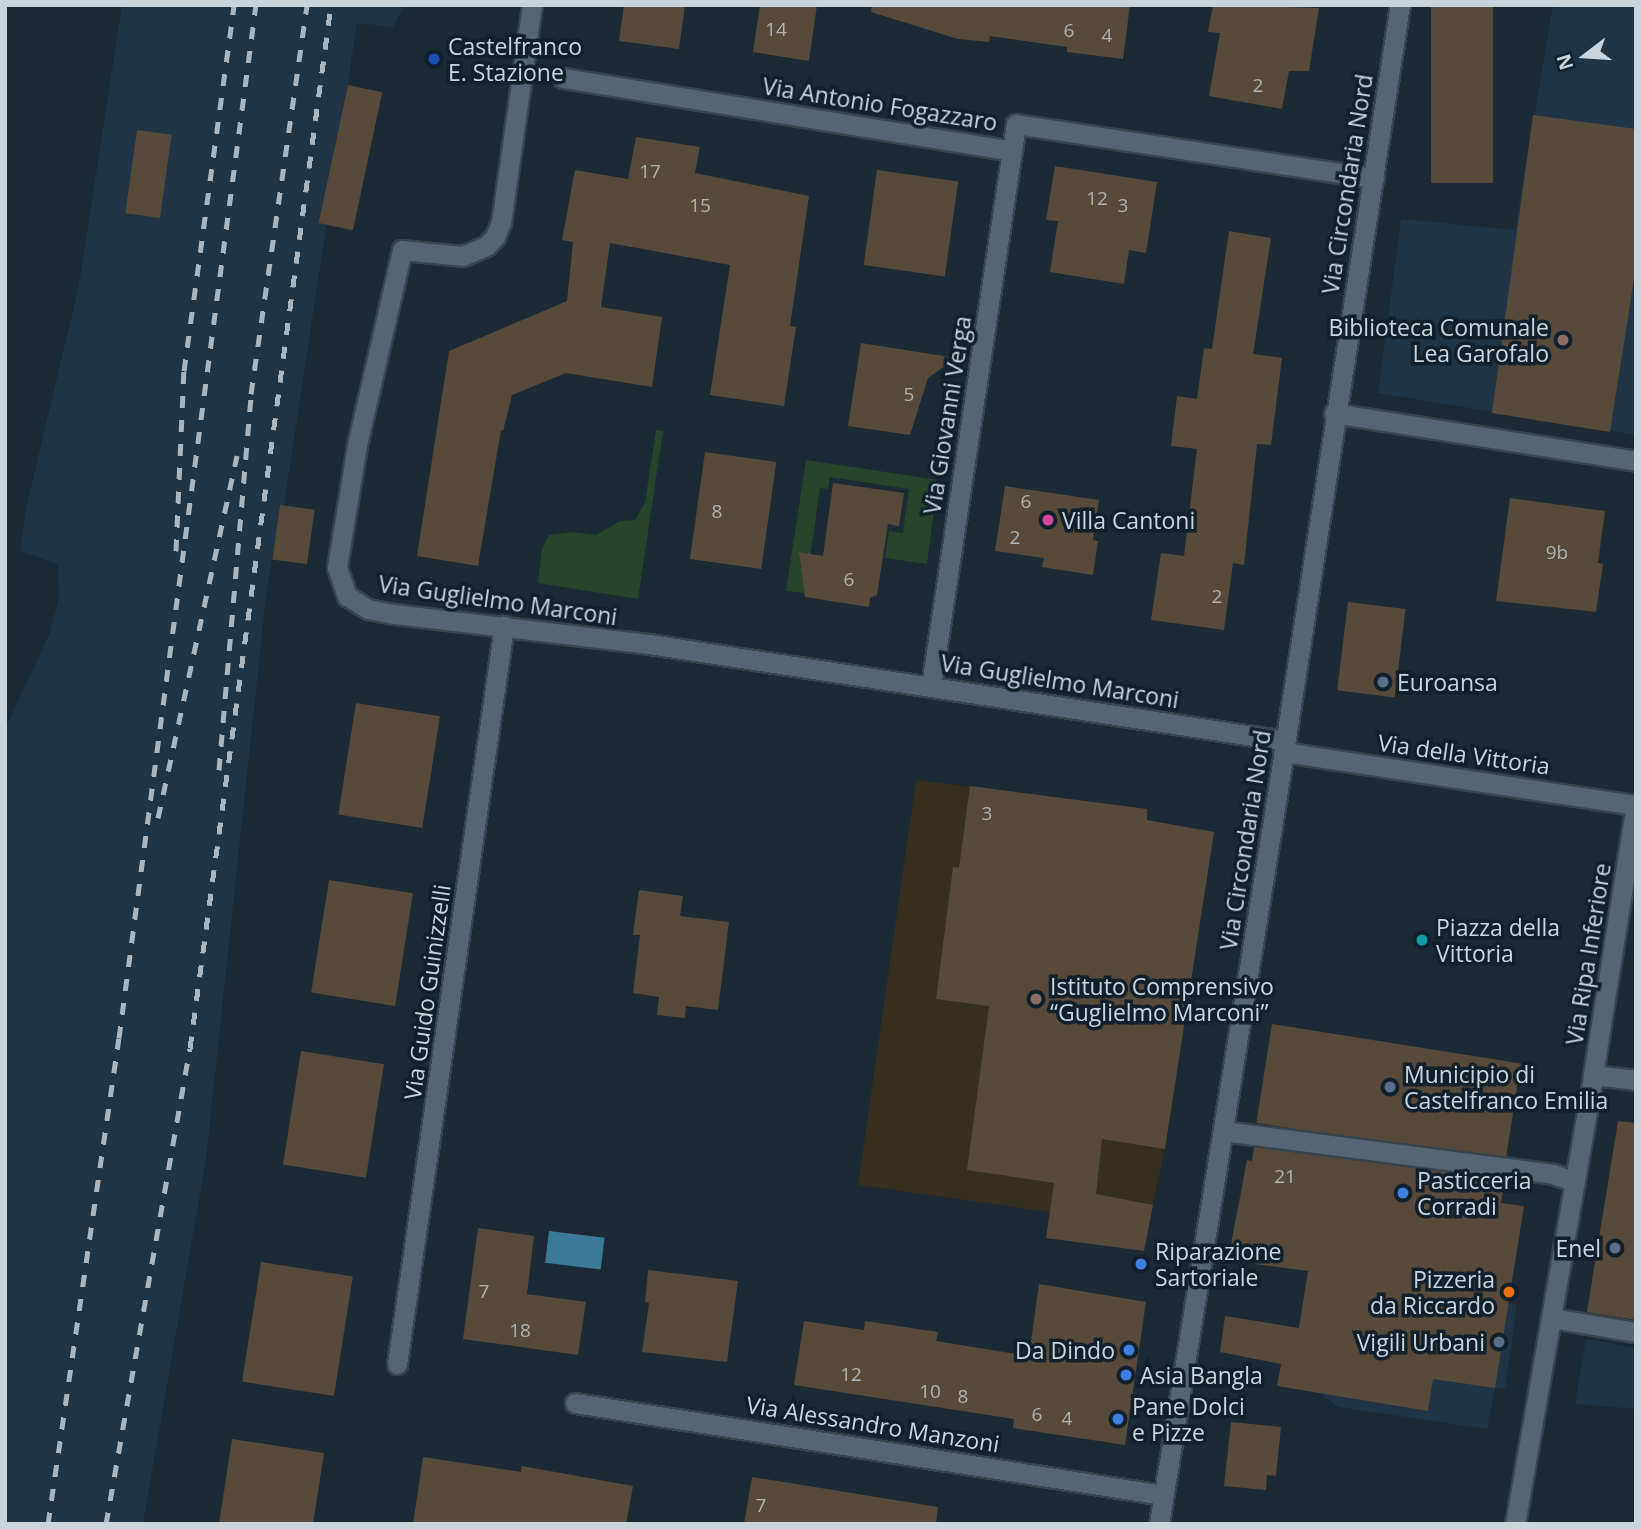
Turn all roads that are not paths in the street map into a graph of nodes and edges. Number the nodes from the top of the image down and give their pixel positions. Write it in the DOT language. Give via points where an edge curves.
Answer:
graph roads {
  1 [pos="532,5"];
  2 [pos="1400,5"];
  3 [pos="563,78"];
  4 [pos="1012,151"];
  5 [pos="1374,177"];
  6 [pos="1334,413"];
  7 [pos="1636,461"];
  8 [pos="504,626"];
  9 [pos="931,686"];
  10 [pos="1285,747"];
  11 [pos="1636,805"];
  12 [pos="1593,1075"];
  13 [pos="1636,1080"];
  14 [pos="1223,1132"];
  15 [pos="1575,1182"];
  16 [pos="1551,1318"];
  17 [pos="1636,1332"];
  18 [pos="397,1364"];
  19 [pos="575,1403"];
  20 [pos="1163,1495"];
  21 [pos="1159,1524"];
  22 [pos="1514,1524"];
  1 -- 8 [label="street, Via Guglielmo Marconi" via="501,222 495,237 463,256 402,250 357,445 337,567 347,596 368,609"];
  2 -- 5 [label="street, Via Circondaria Nord"];
  3 -- 4 [label="street, Via Antonio Fogazzaro"];
  4 -- 5 [label="street, Via Antonio Fogazzaro" via="1016,124"];
  4 -- 9 [label="street, Via Giovanni Verga"];
  5 -- 6 [label="street, Via Circondaria Nord"];
  6 -- 7 [label="street"];
  6 -- 10 [label="street, Via Circondaria Nord"];
  8 -- 9 [label="street, Via Guglielmo Marconi"];
  8 -- 18 [label="street, Via Guido Guinizzelli"];
  9 -- 10 [label="street, Via Guglielmo Marconi"];
  10 -- 11 [label="street, Via della Vittoria"];
  10 -- 14 [label="street, Via Circondaria Nord"];
  11 -- 12 [label="street, Via Ripa Inferiore"];
  12 -- 13 [label="street"];
  12 -- 15 [label="street, Via Ripa Inferiore"];
  14 -- 15 [label="street" via="1553,1174"];
  14 -- 20 [label="street, Via Circondaria Nord"];
  15 -- 16 [label="street, Via Ripa Inferiore"];
  16 -- 17 [label="street"];
  16 -- 22 [label="street, Via Ripa Inferiore"];
  19 -- 20 [label="street, Via Alessandro Manzoni"];
  20 -- 21 [label="street, Via Circondaria Nord"];
}
